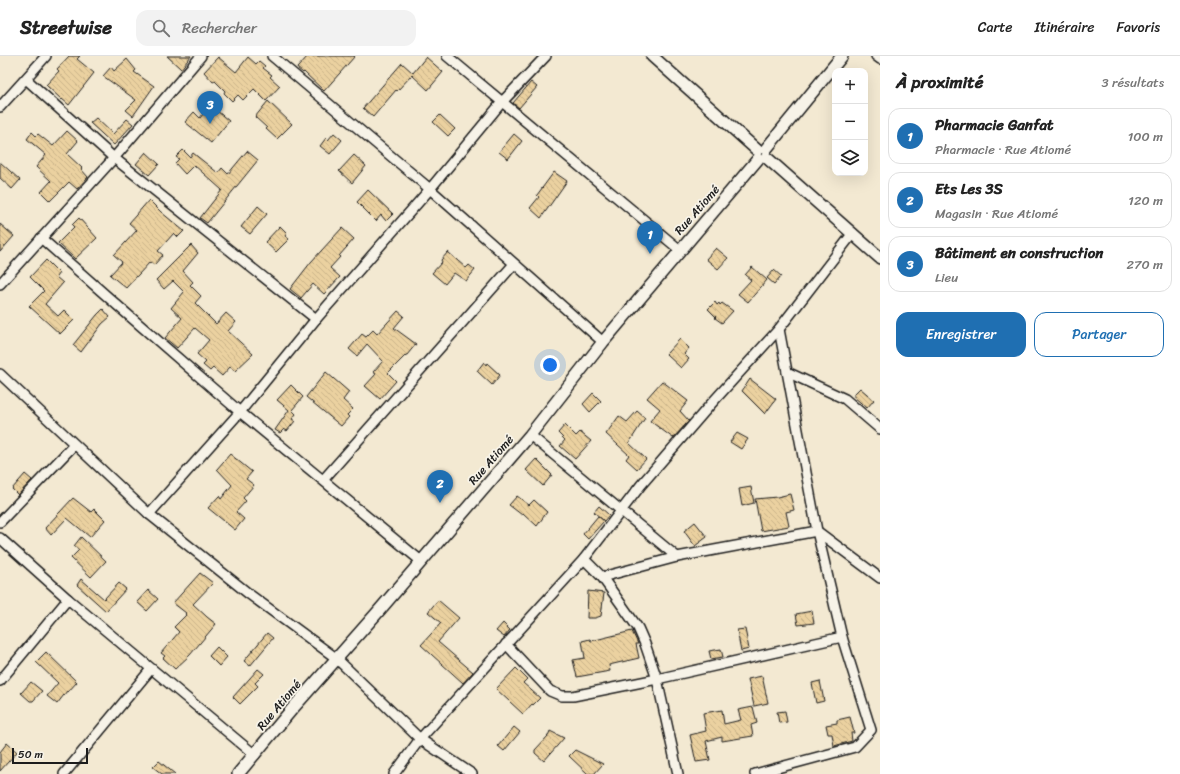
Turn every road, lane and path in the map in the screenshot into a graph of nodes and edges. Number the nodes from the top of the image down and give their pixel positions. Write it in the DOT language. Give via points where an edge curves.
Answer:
graph roads {
  1 [pos="46,56"];
  2 [pos="201,56"];
  3 [pos="272,56"];
  4 [pos="447,56"];
  5 [pos="546,56"];
  6 [pos="652,56"];
  7 [pos="842,56"];
  8 [pos="876,56"];
  9 [pos="880,59"];
  10 [pos="26,79"];
  11 [pos="502,102"];
  12 [pos="0,107"];
  13 [pos="762,154"];
  14 [pos="114,158"];
  15 [pos="430,188"];
  16 [pos="853,233"];
  17 [pos="42,238"];
  18 [pos="680,250"];
  19 [pos="880,258"];
  20 [pos="514,264"];
  21 [pos="0,284"];
  22 [pos="316,320"];
  23 [pos="778,329"];
  24 [pos="603,342"];
  25 [pos="787,372"];
  26 [pos="0,374"];
  27 [pos="240,412"];
  28 [pos="880,429"];
  29 [pos="530,435"];
  30 [pos="74,445"];
  31 [pos="324,479"];
  32 [pos="621,511"];
  33 [pos="149,514"];
  34 [pos="0,522"];
  35 [pos="817,531"];
  36 [pos="0,538"];
  37 [pos="677,557"];
  38 [pos="584,559"];
  39 [pos="421,561"];
  40 [pos="602,577"];
  41 [pos="880,578"];
  42 [pos="68,599"];
  43 [pos="842,636"];
  44 [pos="506,644"];
  45 [pos="336,658"];
  46 [pos="151,669"];
  47 [pos="657,679"];
  48 [pos="0,681"];
  49 [pos="876,732"];
  50 [pos="420,739"];
  51 [pos="255,755"];
  52 [pos="64,774"];
  53 [pos="238,774"];
  54 [pos="394,774"];
  55 [pos="472,774"];
  56 [pos="678,774"];
  57 [pos="756,774"];
  1 -- 10 [label="street"];
  2 -- 14 [label="street"];
  3 -- 15 [label="street"];
  4 -- 11 [label="street"];
  5 -- 11 [label="street"];
  6 -- 13 [label="street"];
  7 -- 13 [label="street, Rue Atiomé"];
  8 -- 9 [label="street"];
  10 -- 12 [label="street"];
  10 -- 14 [label="street"];
  11 -- 15 [label="street"];
  11 -- 18 [label="street"];
  13 -- 16 [label="street"];
  13 -- 18 [label="street, Rue Atiomé"];
  14 -- 17 [label="street"];
  14 -- 22 [label="street"];
  15 -- 20 [label="street"];
  15 -- 22 [label="street"];
  16 -- 19 [label="street"];
  16 -- 23 [label="street"];
  17 -- 21 [label="street"];
  17 -- 27 [label="street"];
  18 -- 24 [label="street, Rue Atiomé"];
  20 -- 24 [label="street"];
  20 -- 31 [label="street"];
  22 -- 27 [label="street"];
  23 -- 25 [label="street"];
  23 -- 32 [label="street"];
  24 -- 29 [label="street, Rue Atiomé"];
  25 -- 28 [label="street" via="845,399"];
  25 -- 35 [label="street"];
  26 -- 30 [label="street"];
  27 -- 31 [label="street"];
  27 -- 33 [label="street"];
  29 -- 32 [label="street"];
  29 -- 39 [label="street, Rue Atiomé"];
  30 -- 33 [label="street"];
  30 -- 34 [label="street"];
  31 -- 39 [label="street"];
  32 -- 37 [label="street"];
  32 -- 38 [label="street"];
  33 -- 45 [label="street"];
  35 -- 37 [label="street"];
  35 -- 41 [label="street"];
  35 -- 43 [label="street"];
  36 -- 42 [label="street"];
  37 -- 40 [label="street"];
  38 -- 40 [label="street"];
  38 -- 44 [label="street"];
  39 -- 45 [label="street, Rue Atiomé"];
  40 -- 47 [label="street" via="638,628"];
  42 -- 46 [label="street"];
  42 -- 48 [label="street"];
  43 -- 47 [label="street"];
  43 -- 49 [label="street"];
  44 -- 47 [label="street" via="550,691 562,696"];
  44 -- 50 [label="street"];
  45 -- 50 [label="street"];
  45 -- 51 [label="street, Rue Atiomé"];
  46 -- 51 [label="street"];
  46 -- 52 [label="street"];
  47 -- 56 [label="street"];
  49 -- 57 [label="street" via="850,749"];
  50 -- 54 [label="street"];
  50 -- 55 [label="street"];
  51 -- 53 [label="street, Rue Atiomé"];
}
